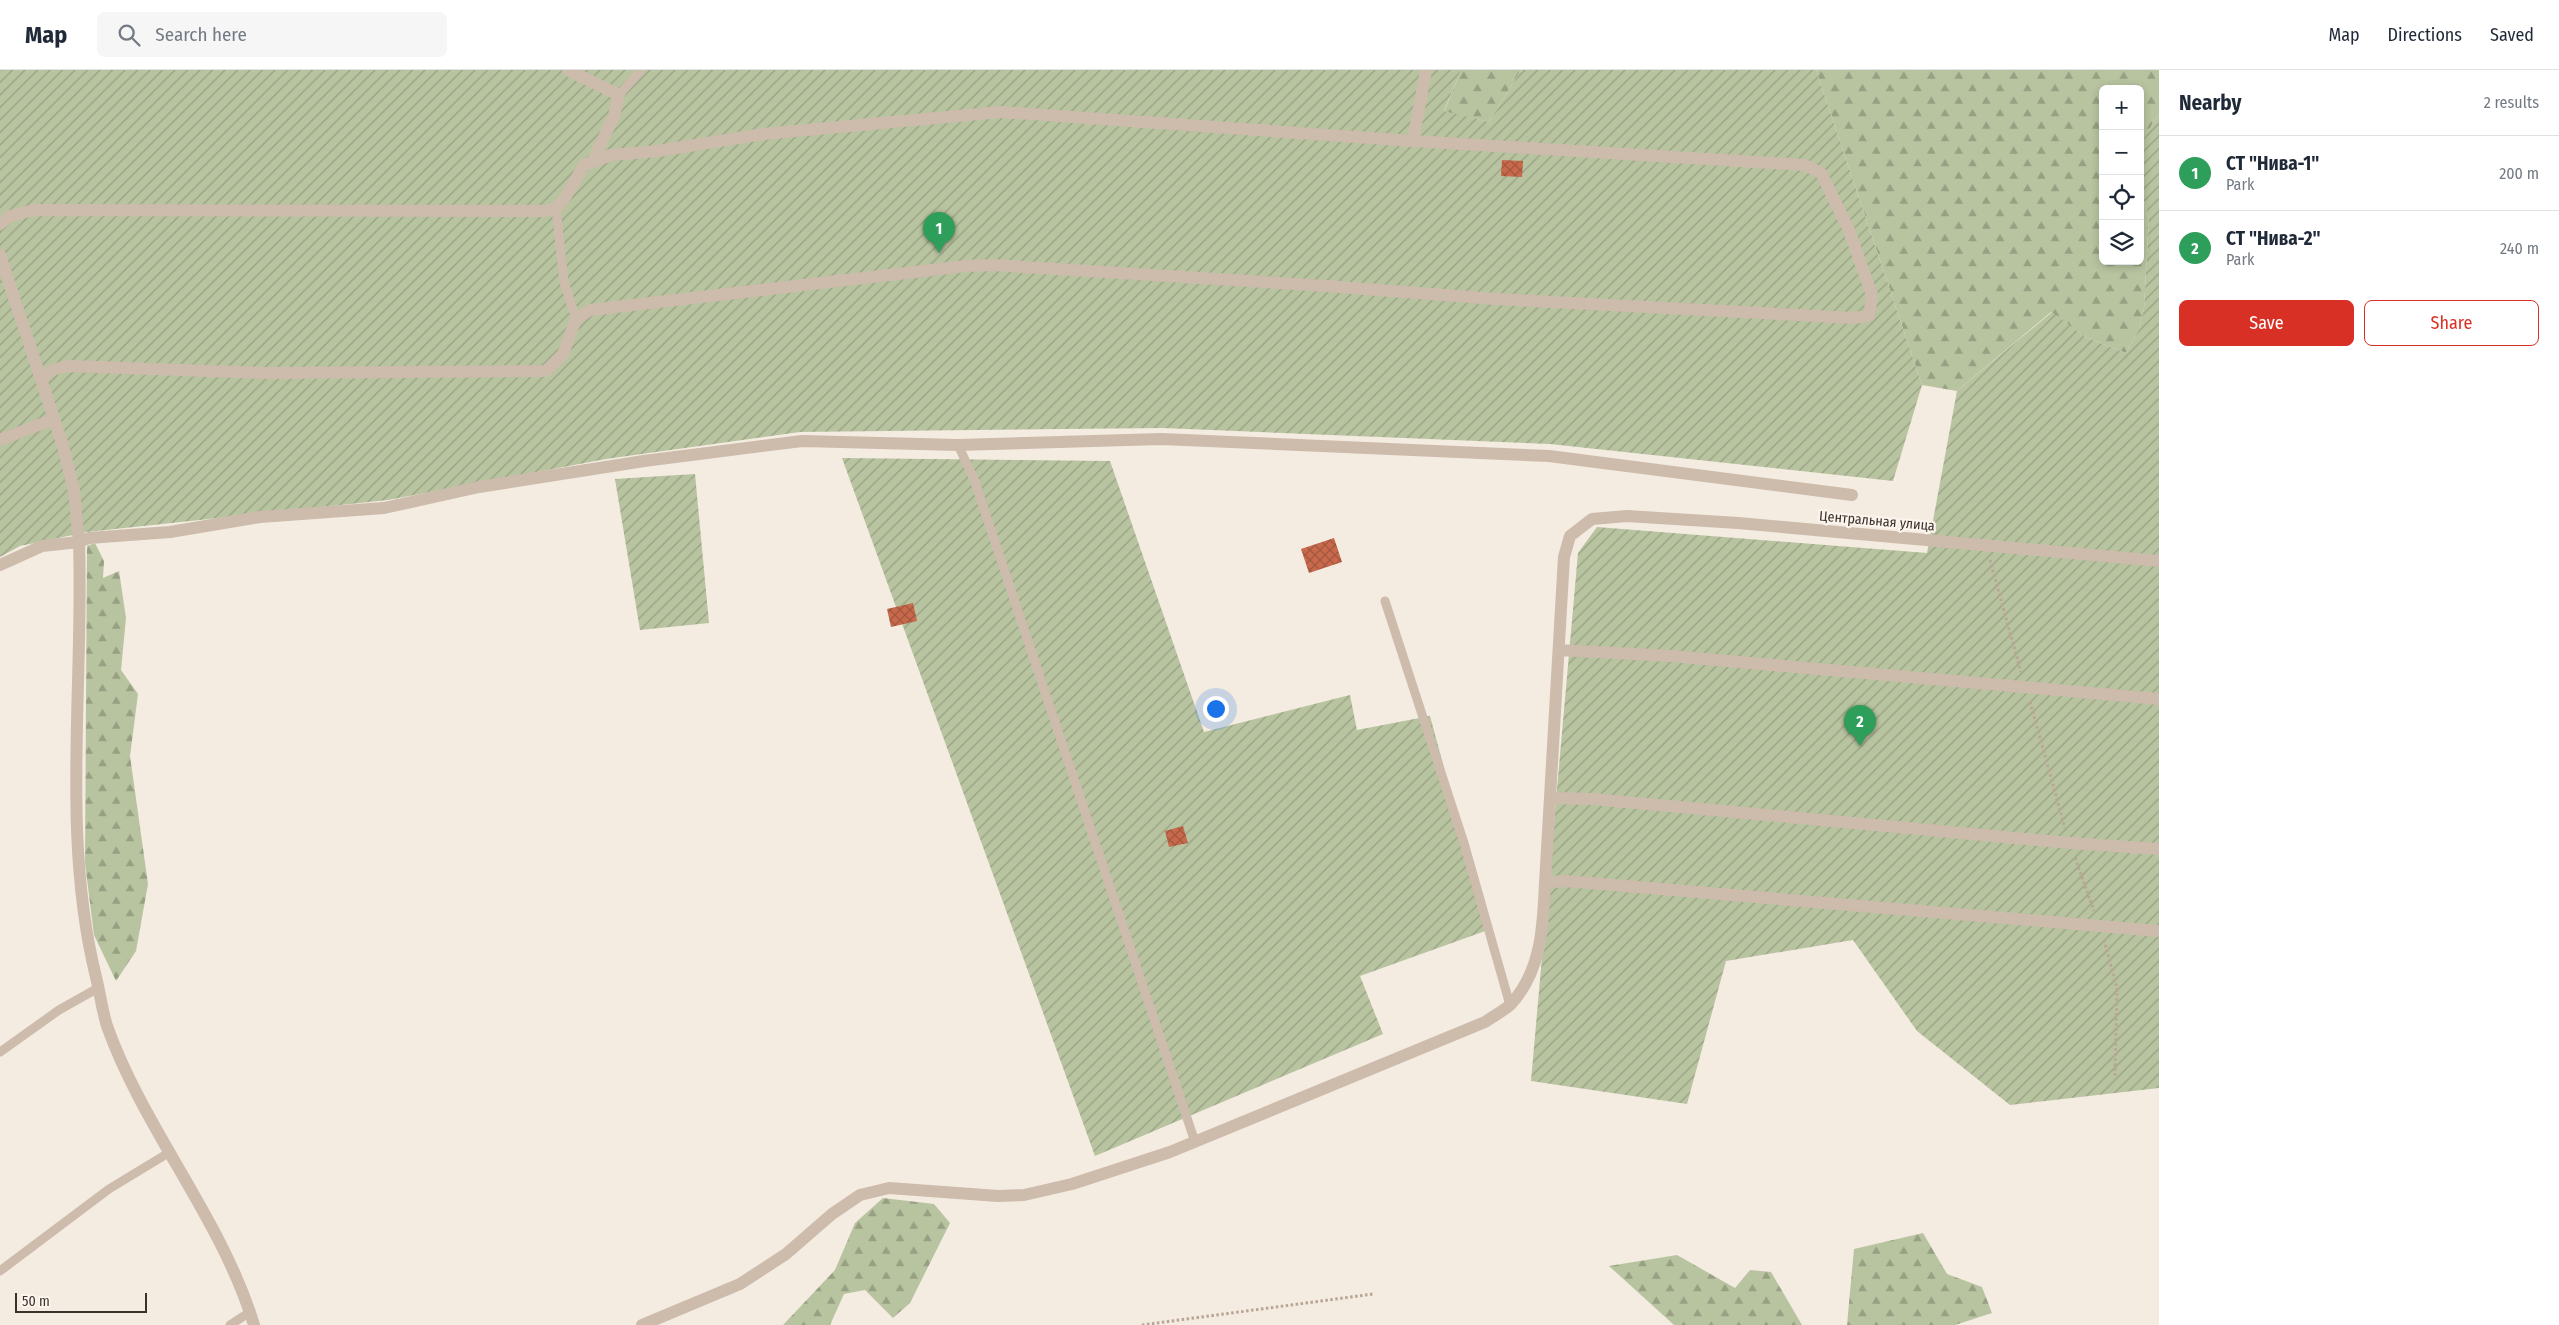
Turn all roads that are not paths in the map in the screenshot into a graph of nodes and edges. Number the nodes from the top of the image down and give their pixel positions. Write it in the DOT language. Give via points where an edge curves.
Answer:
graph roads {
  1 [pos="568,70"];
  2 [pos="641,70"];
  3 [pos="1426,70"];
  4 [pos="619,95"];
  5 [pos="1414,141"];
  6 [pos="593,160"];
  7 [pos="556,208"];
  8 [pos="0,224"];
  9 [pos="0,255"];
  10 [pos="3,276"];
  11 [pos="576,319"];
  12 [pos="42,379"];
  13 [pos="54,419"];
  14 [pos="0,440"];
  15 [pos="958,444"];
  16 [pos="1852,495"];
  17 [pos="79,542"];
  18 [pos="2159,561"];
  19 [pos="0,565"];
  20 [pos="1385,601"];
  21 [pos="1559,650"];
  22 [pos="2159,699"];
  23 [pos="1551,798"];
  24 [pos="2159,849"];
  25 [pos="1545,883"];
  26 [pos="2159,932"];
  27 [pos="98,988"];
  28 [pos="1510,1005"];
  29 [pos="0,1052"];
  30 [pos="1195,1142"];
  31 [pos="170,1152"];
  32 [pos="0,1271"];
  33 [pos="250,1312"];
  34 [pos="230,1325"];
  35 [pos="254,1325"];
  36 [pos="642,1325"];
  1 -- 4 [label="street"];
  2 -- 4 [label="lane"];
  3 -- 5 [label="street"];
  4 -- 6 [label="street" via="614,116"];
  5 -- 6 [label="street" via="1002,112 763,134"];
  5 -- 11 [label="street" via="1805,165 1821,173 1849,230 1872,295 1869,316 1853,318 1496,299 993,265 642,302 590,310"];
  6 -- 7 [label="street" via="578,173"];
  7 -- 8 [label="street" via="546,211 34,210 10,216"];
  7 -- 11 [label="lane" via="564,282"];
  9 -- 10 [label="street"];
  10 -- 12 [label="street"];
  11 -- 12 [label="street" via="563,354 546,371 264,373 68,366 52,370"];
  12 -- 13 [label="street"];
  13 -- 14 [label="street"];
  13 -- 17 [label="street" via="74,491"];
  15 -- 16 [label="street" via="1161,439 1549,456"];
  15 -- 17 [label="street" via="802,441 479,487 384,508 260,517 170,532 89,538"];
  15 -- 30 [label="lane" via="974,479"];
  17 -- 19 [label="street" via="42,546"];
  17 -- 27 [label="street" via="77,860 85,933"];
  18 -- 21 [label="street, Центральная улица" via="1738,523 1626,516 1592,519 1570,536 1564,557"];
  20 -- 28 [label="lane" via="1464,843"];
  21 -- 22 [label="street" via="1671,656"];
  21 -- 23 [label="street"];
  23 -- 24 [label="street" via="1593,798"];
  23 -- 25 [label="street"];
  25 -- 26 [label="street" via="1565,881"];
  25 -- 28 [label="street" via="1543,933 1536,961 1528,980"];
  27 -- 29 [label="lane" via="59,1010"];
  27 -- 31 [label="street" via="107,1025 140,1098"];
  28 -- 30 [label="street" via="1485,1022"];
  30 -- 36 [label="street" via="1072,1184 1024,1195 889,1188 860,1195 832,1214 786,1254 740,1284"];
  31 -- 32 [label="lane" via="110,1189"];
  31 -- 33 [label="street" via="236,1276"];
  33 -- 34 [label="lane"];
  33 -- 35 [label="street"];
}
